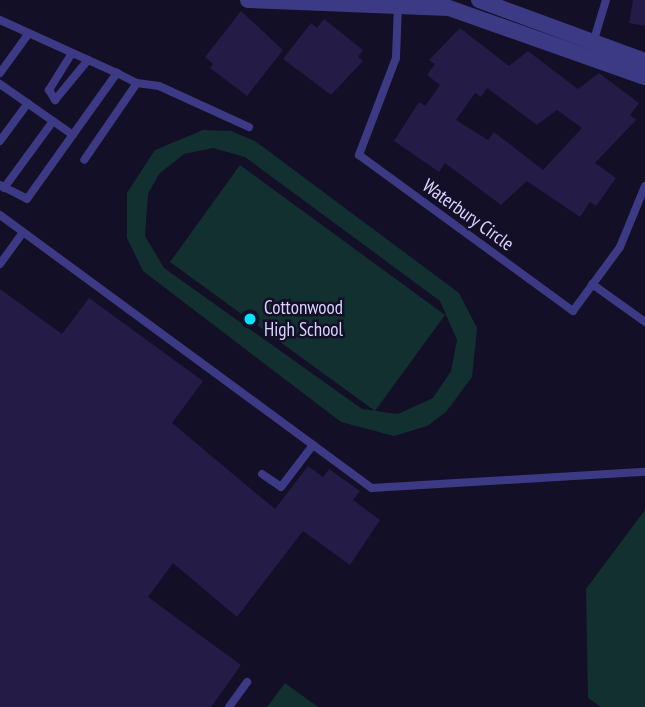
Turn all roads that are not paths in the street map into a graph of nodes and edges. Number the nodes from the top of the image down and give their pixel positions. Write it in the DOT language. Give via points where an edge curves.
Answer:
graph roads {
  1 [pos="248,0"];
  2 [pos="264,0"];
  3 [pos="479,0"];
  4 [pos="606,0"];
  5 [pos="399,1"];
  6 [pos="0,20"];
  7 [pos="29,33"];
  8 [pos="591,49"];
  9 [pos="72,53"];
  10 [pos="88,60"];
  11 [pos="645,61"];
  12 [pos="0,73"];
  13 [pos="117,73"];
  14 [pos="645,77"];
  15 [pos="136,83"];
  16 [pos="0,84"];
  17 [pos="28,103"];
  18 [pos="53,121"];
  19 [pos="249,127"];
  20 [pos="73,135"];
  21 [pos="0,141"];
  22 [pos="84,160"];
  23 [pos="2,186"];
  24 [pos="645,187"];
  25 [pos="0,215"];
  26 [pos="23,232"];
  27 [pos="0,264"];
  28 [pos="593,284"];
  29 [pos="645,322"];
  30 [pos="313,445"];
  31 [pos="645,472"];
  32 [pos="262,474"];
  33 [pos="247,682"];
  34 [pos="229,707"];
  1 -- 2 [label="street"];
  2 -- 5 [label="street"];
  3 -- 8 [label="street"];
  4 -- 8 [label="lane"];
  5 -- 8 [label="street" via="466,12"];
  5 -- 28 [label="lane, Waterbury Circle" via="396,58 359,155 573,311"];
  6 -- 7 [label="lane"];
  7 -- 9 [label="lane"];
  7 -- 12 [label="lane"];
  8 -- 11 [label="street"];
  8 -- 14 [label="street"];
  9 -- 10 [label="lane"];
  9 -- 10 [label="lane" via="49,90 55,100"];
  10 -- 13 [label="lane"];
  13 -- 15 [label="lane"];
  13 -- 20 [label="lane"];
  15 -- 19 [label="lane" via="159,86"];
  15 -- 22 [label="lane"];
  16 -- 17 [label="lane"];
  17 -- 18 [label="lane"];
  17 -- 21 [label="lane"];
  18 -- 20 [label="lane"];
  18 -- 23 [label="lane"];
  20 -- 23 [label="lane" via="27,199"];
  24 -- 28 [label="lane, Waterbury Circle" via="622,243"];
  25 -- 26 [label="lane"];
  26 -- 27 [label="lane"];
  26 -- 30 [label="lane"];
  28 -- 29 [label="lane"];
  30 -- 31 [label="lane" via="372,488"];
  30 -- 32 [label="lane" via="281,487"];
  33 -- 34 [label="lane"];
}
